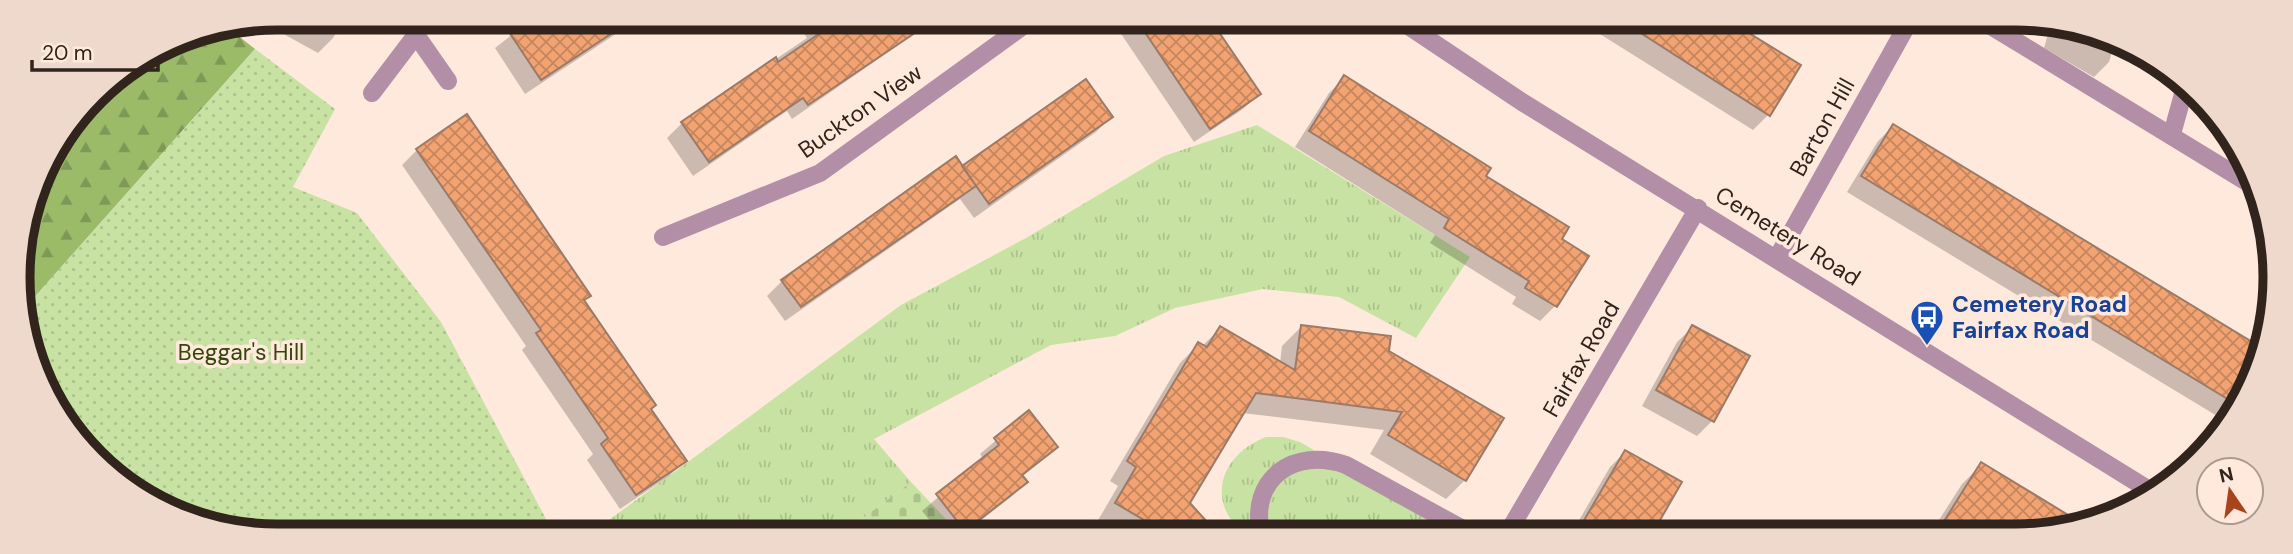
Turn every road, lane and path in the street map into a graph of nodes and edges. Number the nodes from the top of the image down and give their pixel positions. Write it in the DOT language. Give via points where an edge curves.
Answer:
graph roads {
  1 [pos="416,30"];
  2 [pos="421,30"];
  3 [pos="1011,30"];
  4 [pos="1414,30"];
  5 [pos="1904,30"];
  6 [pos="1997,30"];
  7 [pos="448,81"];
  8 [pos="372,93"];
  9 [pos="2183,95"];
  10 [pos="2172,134"];
  11 [pos="2243,179"];
  12 [pos="1698,208"];
  13 [pos="663,237"];
  14 [pos="1777,258"];
  15 [pos="2145,488"];
  16 [pos="1260,524"];
  17 [pos="1454,524"];
  18 [pos="1513,524"];
  1 -- 8 [label="street"];
  2 -- 7 [label="street"];
  3 -- 13 [label="street, Buckton View" via="820,173"];
  4 -- 12 [label="street, Cemetery Road" via="1522,102"];
  5 -- 14 [label="street, Barton Hill"];
  6 -- 10 [label="street"];
  9 -- 10 [label="street"];
  10 -- 11 [label="street"];
  12 -- 14 [label="street, Cemetery Road"];
  12 -- 18 [label="street, Fairfax Road"];
  14 -- 15 [label="street, Cemetery Road"];
  16 -- 17 [label="street" via="1263,494 1273,477 1307,458 1327,458 1346,465"];
}
